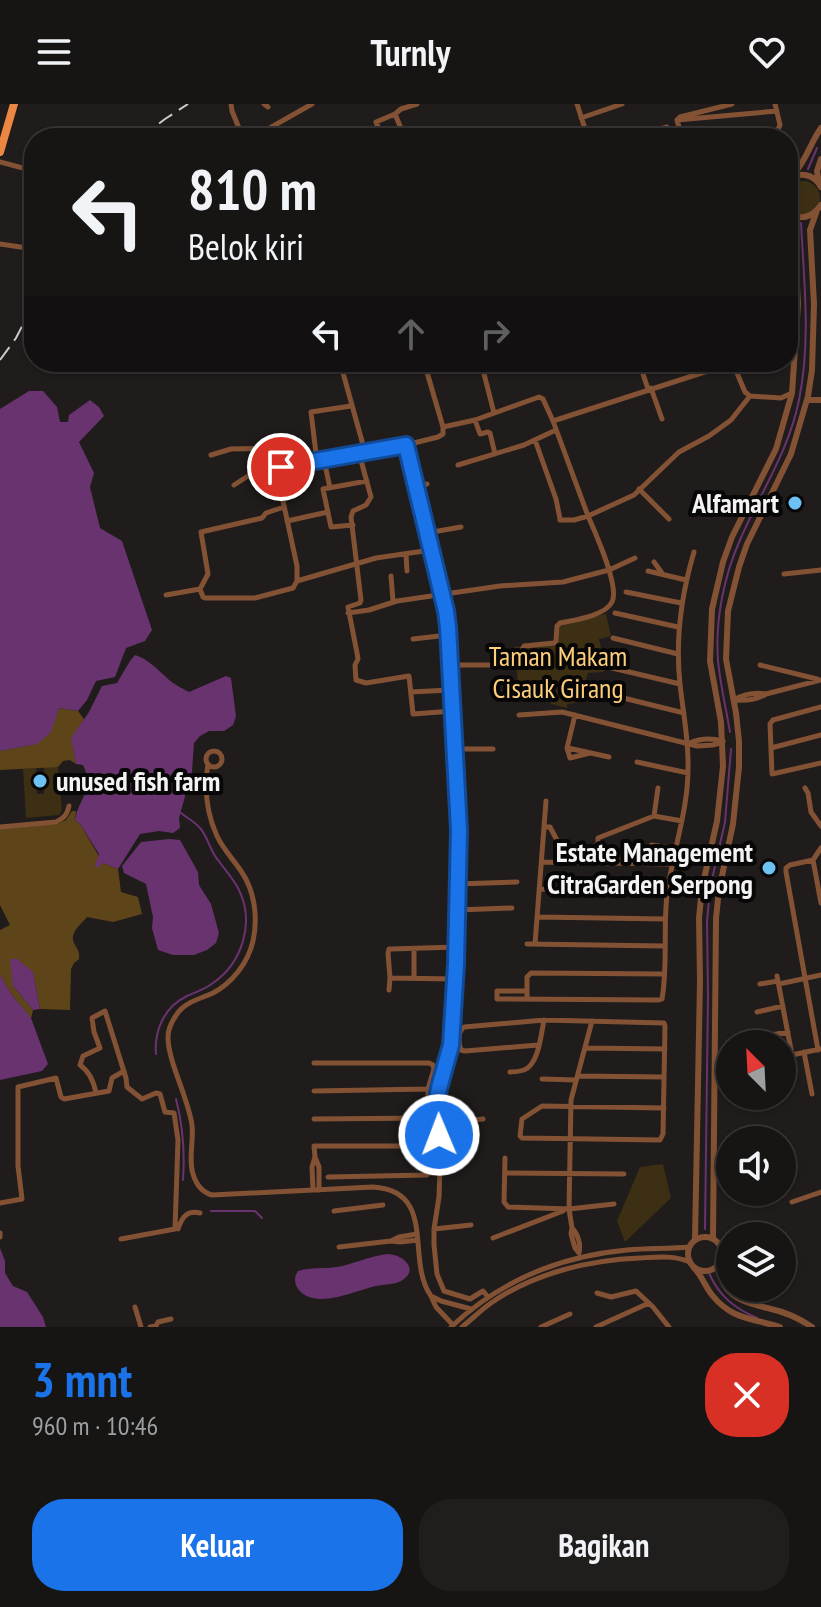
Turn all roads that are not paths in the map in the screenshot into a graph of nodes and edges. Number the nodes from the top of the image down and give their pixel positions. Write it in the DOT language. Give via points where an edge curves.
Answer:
graph roads {
  1 [pos="14,104"];
  2 [pos="231,104"];
  3 [pos="312,104"];
  4 [pos="417,104"];
  5 [pos="577,104"];
  6 [pos="622,104"];
  7 [pos="732,104"];
  8 [pos="776,108"];
  9 [pos="395,114"];
  10 [pos="581,118"];
  11 [pos="679,118"];
  12 [pos="239,128"];
  13 [pos="270,128"];
  14 [pos="378,128"];
  15 [pos="401,128"];
  16 [pos="584,128"];
  17 [pos="680,128"];
  18 [pos="779,128"];
  19 [pos="821,128"];
  20 [pos="0,152"];
  21 [pos="821,159"];
  22 [pos="0,162"];
  23 [pos="24,168"];
  24 [pos="798,170"];
  25 [pos="798,177"];
  26 [pos="820,185"];
  27 [pos="821,205"];
  28 [pos="816,213"];
  29 [pos="798,218"];
  30 [pos="0,244"];
  31 [pos="24,248"];
  32 [pos="798,304"];
  33 [pos="814,304"];
  34 [pos="342,372"];
  35 [pos="427,372"];
  36 [pos="484,372"];
  37 [pos="643,372"];
  38 [pos="697,372"];
  39 [pos="737,372"];
  40 [pos="793,372"];
  41 [pos="650,389"];
  42 [pos="792,393"];
  43 [pos="750,396"];
  44 [pos="808,398"];
  45 [pos="821,399"];
  46 [pos="351,406"];
  47 [pos="494,413"];
  48 [pos="662,419"];
  49 [pos="475,420"];
  50 [pos="553,421"];
  51 [pos="443,427"];
  52 [pos="556,430"];
  53 [pos="535,440"];
  54 [pos="406,445"];
  55 [pos="362,453"];
  56 [pos="495,454"];
  57 [pos="211,455"];
  58 [pos="321,461"];
  59 [pos="458,465"];
  60 [pos="281,467"];
  61 [pos="367,481"];
  62 [pos="427,484"];
  63 [pos="234,485"];
  64 [pos="416,486"];
  65 [pos="330,488"];
  66 [pos="639,489"];
  67 [pos="284,507"];
  68 [pos="328,512"];
  69 [pos="745,513"];
  70 [pos="588,516"];
  71 [pos="669,519"];
  72 [pos="287,521"];
  73 [pos="759,521"];
  74 [pos="353,525"];
  75 [pos="461,527"];
  76 [pos="427,533"];
  77 [pos="431,550"];
  78 [pos="694,552"];
  79 [pos="406,554"];
  80 [pos="635,558"];
  81 [pos="654,562"];
  82 [pos="357,565"];
  83 [pos="609,570"];
  84 [pos="821,570"];
  85 [pos="407,571"];
  86 [pos="648,571"];
  87 [pos="663,574"];
  88 [pos="784,574"];
  89 [pos="391,576"];
  90 [pos="686,580"];
  91 [pos="297,581"];
  92 [pos="200,589"];
  93 [pos="626,592"];
  94 [pos="166,595"];
  95 [pos="442,595"];
  96 [pos="393,601"];
  97 [pos="681,603"];
  98 [pos="348,613"];
  99 [pos="615,613"];
  100 [pos="678,627"];
  101 [pos="448,635"];
  102 [pos="613,638"];
  103 [pos="413,639"];
  104 [pos="678,654"];
  105 [pos="450,665"];
  106 [pos="760,665"];
  107 [pos="608,667"];
  108 [pos="821,680"];
  109 [pos="680,684"];
  110 [pos="587,689"];
  111 [pos="450,690"];
  112 [pos="411,692"];
  113 [pos="734,700"];
  114 [pos="821,707"];
  115 [pos="453,711"];
  116 [pos="684,713"];
  117 [pos="519,715"];
  118 [pos="575,715"];
  119 [pos="821,735"];
  120 [pos="739,741"];
  121 [pos="723,742"];
  122 [pos="689,743"];
  123 [pos="771,748"];
  124 [pos="456,749"];
  125 [pos="493,749"];
  126 [pos="609,757"];
  127 [pos="637,762"];
  128 [pos="821,763"];
  129 [pos="208,764"];
  130 [pos="688,773"];
  131 [pos="658,788"];
  132 [pos="805,788"];
  133 [pos="546,801"];
  134 [pos="69,806"];
  135 [pos="654,816"];
  136 [pos="682,821"];
  137 [pos="821,826"];
  138 [pos="0,827"];
  139 [pos="544,827"];
  140 [pos="560,846"];
  141 [pos="598,848"];
  142 [pos="821,848"];
  143 [pos="676,849"];
  144 [pos="813,860"];
  145 [pos="542,862"];
  146 [pos="606,863"];
  147 [pos="673,864"];
  148 [pos="517,882"];
  149 [pos="457,884"];
  150 [pos="539,889"];
  151 [pos="668,890"];
  152 [pos="821,903"];
  153 [pos="512,908"];
  154 [pos="457,910"];
  155 [pos="537,917"];
  156 [pos="665,919"];
  157 [pos="527,944"];
  158 [pos="535,944"];
  159 [pos="664,946"];
  160 [pos="457,947"];
  161 [pos="414,949"];
  162 [pos="664,974"];
  163 [pos="821,975"];
  164 [pos="414,977"];
  165 [pos="390,978"];
  166 [pos="455,979"];
  167 [pos="804,979"];
  168 [pos="778,980"];
  169 [pos="700,981"];
  170 [pos="717,981"];
  171 [pos="760,984"];
  172 [pos="389,990"];
  173 [pos="527,991"];
  174 [pos="527,999"];
  175 [pos="783,1006"];
  176 [pos="757,1012"];
  177 [pos="544,1020"];
  178 [pos="592,1021"];
  179 [pos="788,1030"];
  180 [pos="538,1045"];
  181 [pos="585,1048"];
  182 [pos="665,1049"];
  183 [pos="820,1049"];
  184 [pos="804,1052"];
  185 [pos="796,1054"];
  186 [pos="314,1063"];
  187 [pos="124,1071"];
  188 [pos="510,1072"];
  189 [pos="664,1077"];
  190 [pos="577,1078"];
  191 [pos="542,1079"];
  192 [pos="428,1089"];
  193 [pos="314,1091"];
  194 [pos="96,1093"];
  195 [pos="812,1094"];
  196 [pos="571,1106"];
  197 [pos="664,1108"];
  198 [pos="429,1118"];
  199 [pos="314,1119"];
  200 [pos="483,1119"];
  201 [pos="438,1123"];
  202 [pos="571,1139"];
  203 [pos="429,1146"];
  204 [pos="505,1158"];
  205 [pos="505,1173"];
  206 [pos="570,1173"];
  207 [pos="624,1174"];
  208 [pos="328,1177"];
  209 [pos="316,1190"];
  210 [pos="821,1192"];
  211 [pos="796,1201"];
  212 [pos="0,1203"];
  213 [pos="614,1204"];
  214 [pos="383,1205"];
  215 [pos="569,1209"];
  216 [pos="334,1211"];
  217 [pos="200,1213"];
  218 [pos="471,1225"];
  219 [pos="175,1229"];
  220 [pos="434,1229"];
  221 [pos="417,1237"];
  222 [pos="493,1238"];
  223 [pos="121,1239"];
  224 [pos="695,1239"];
  225 [pos="713,1239"];
  226 [pos="716,1241"];
  227 [pos="339,1247"];
  228 [pos="689,1247"];
  229 [pos="580,1255"];
  230 [pos="692,1265"];
  231 [pos="716,1265"];
  232 [pos="582,1266"];
  233 [pos="597,1293"];
  234 [pos="431,1296"];
  235 [pos="488,1297"];
  236 [pos="743,1302"];
  237 [pos="649,1303"];
  238 [pos="135,1307"];
  239 [pos="472,1310"];
  240 [pos="570,1314"];
  241 [pos="171,1319"];
  242 [pos="453,1326"];
  243 [pos="141,1327"];
  244 [pos="150,1327"];
  245 [pos="462,1327"];
  246 [pos="541,1327"];
  247 [pos="596,1327"];
  248 [pos="669,1327"];
  249 [pos="780,1327"];
  250 [pos="812,1327"];
  1 -- 20 [label="main road"];
  2 -- 12 [label="street"];
  3 -- 13 [label="street"];
  4 -- 9 [label="street"];
  5 -- 10 [label="street"];
  6 -- 10 [label="street"];
  7 -- 11 [label="street"];
  8 -- 11 [label="street"];
  8 -- 18 [label="street"];
  9 -- 14 [label="street" via="376,122"];
  9 -- 15 [label="street"];
  10 -- 16 [label="street"];
  11 -- 17 [label="street"];
  19 -- 24 [label="street"];
  21 -- 26 [label="street"];
  22 -- 23 [label="street"];
  25 -- 26 [label="street" via="807,175"];
  27 -- 28 [label="street"];
  28 -- 29 [label="street"];
  28 -- 33 [label="street" via="810,230"];
  30 -- 31 [label="street"];
  32 -- 33 [label="street"];
  33 -- 44 [label="street"];
  34 -- 46 [label="street"];
  35 -- 51 [label="street"];
  36 -- 47 [label="street"];
  37 -- 41 [label="street"];
  38 -- 41 [label="street"];
  39 -- 43 [label="street"];
  40 -- 42 [label="street"];
  41 -- 48 [label="street"];
  41 -- 50 [label="street"];
  42 -- 43 [label="street" via="781,398"];
  42 -- 69 [label="street" via="776,449"];
  43 -- 66 [label="street" via="731,420 679,452"];
  44 -- 45 [label="street"];
  44 -- 73 [label="street" via="791,454"];
  46 -- 55 [label="street"];
  46 -- 58 [label="street" via="311,412"];
  47 -- 49 [label="street"];
  47 -- 50 [label="street" via="539,397"];
  49 -- 51 [label="street"];
  49 -- 56 [label="street" via="479,433 489,432"];
  50 -- 52 [label="street"];
  51 -- 54 [label="street" via="441,436"];
  52 -- 53 [label="street"];
  52 -- 70 [label="street"];
  53 -- 56 [label="street"];
  53 -- 70 [label="street" via="560,521"];
  54 -- 55 [label="street"];
  54 -- 64 [label="street"];
  55 -- 58 [label="street"];
  55 -- 61 [label="street"];
  56 -- 59 [label="street"];
  57 -- 60 [label="street" via="277,448"];
  58 -- 60 [label="street"];
  58 -- 65 [label="street"];
  60 -- 63 [label="street"];
  60 -- 67 [label="street" via="277,473"];
  61 -- 65 [label="street"];
  61 -- 74 [label="street" via="370,500 353,511"];
  62 -- 64 [label="street"];
  64 -- 76 [label="street"];
  65 -- 68 [label="street" via="323,489"];
  66 -- 70 [label="street"];
  66 -- 71 [label="street"];
  67 -- 72 [label="street"];
  67 -- 92 [label="street" via="262,518 201,532 208,574"];
  68 -- 72 [label="street"];
  68 -- 74 [label="street" via="331,527"];
  69 -- 73 [label="street"];
  69 -- 121 [label="street" via="723,562 712,609 710,661"];
  70 -- 83 [label="street"];
  72 -- 91 [label="street"];
  73 -- 113 [label="street" via="728,611 726,659"];
  74 -- 82 [label="street"];
  75 -- 76 [label="street"];
  76 -- 77 [label="street"];
  77 -- 79 [label="street"];
  77 -- 95 [label="street"];
  78 -- 90 [label="street"];
  79 -- 82 [label="street"];
  79 -- 85 [label="street"];
  80 -- 83 [label="street"];
  81 -- 87 [label="street"];
  82 -- 91 [label="street"];
  82 -- 98 [label="street" via="360,603 348,607"];
  83 -- 95 [label="street" via="555,584"];
  83 -- 105 [label="street" via="611,603 560,623 554,643 524,646 508,666"];
  84 -- 88 [label="street"];
  86 -- 87 [label="street"];
  87 -- 90 [label="street"];
  89 -- 96 [label="street"];
  90 -- 97 [label="street"];
  91 -- 92 [label="street" via="293,588 255,598 205,598"];
  92 -- 94 [label="street"];
  93 -- 97 [label="street"];
  95 -- 96 [label="street"];
  95 -- 101 [label="street"];
  96 -- 98 [label="street"];
  97 -- 100 [label="street"];
  98 -- 112 [label="street" via="358,659 356,680 409,676"];
  99 -- 100 [label="street"];
  100 -- 104 [label="street"];
  101 -- 103 [label="street"];
  101 -- 105 [label="street"];
  102 -- 104 [label="street"];
  104 -- 109 [label="street"];
  105 -- 111 [label="street"];
  106 -- 108 [label="street"];
  107 -- 109 [label="street"];
  108 -- 113 [label="street"];
  109 -- 116 [label="street"];
  110 -- 116 [label="street"];
  111 -- 112 [label="street"];
  111 -- 115 [label="street"];
  112 -- 115 [label="street" via="413,714"];
  113 -- 120 [label="street"];
  114 -- 123 [label="street" via="773,720"];
  115 -- 124 [label="street"];
  116 -- 122 [label="street"];
  117 -- 118 [label="street"];
  118 -- 122 [label="street"];
  118 -- 126 [label="street" via="567,748"];
  119 -- 123 [label="street"];
  120 -- 121 [label="street"];
  120 -- 170 [label="street" via="733,824 716,918"];
  121 -- 122 [label="street"];
  121 -- 169 [label="street" via="717,821 699,918"];
  122 -- 130 [label="street"];
  123 -- 128 [label="street" via="774,775"];
  124 -- 125 [label="street"];
  124 -- 149 [label="street"];
  127 -- 130 [label="street"];
  129 -- 209 [label="street" via="210,817 251,889 255,925 247,958 228,983 186,1005 170,1025 170,1051 192,1123 193,1176 212,1195"];
  130 -- 136 [label="street"];
  131 -- 135 [label="street"];
  132 -- 137 [label="street"];
  133 -- 139 [label="street"];
  134 -- 138 [label="street" via="56,822"];
  135 -- 136 [label="street"];
  135 -- 141 [label="street" via="598,838"];
  136 -- 143 [label="street"];
  139 -- 140 [label="street" via="550,827"];
  139 -- 145 [label="street"];
  142 -- 144 [label="street"];
  143 -- 146 [label="street" via="652,845"];
  143 -- 147 [label="street"];
  144 -- 152 [label="street"];
  144 -- 167 [label="street" via="786,868"];
  145 -- 146 [label="street"];
  145 -- 150 [label="street"];
  146 -- 147 [label="street"];
  147 -- 151 [label="street"];
  148 -- 149 [label="street"];
  149 -- 154 [label="street"];
  150 -- 151 [label="street"];
  150 -- 155 [label="street"];
  151 -- 156 [label="street"];
  153 -- 154 [label="street"];
  154 -- 160 [label="street"];
  155 -- 156 [label="street"];
  155 -- 158 [label="street"];
  156 -- 159 [label="street"];
  157 -- 158 [label="street"];
  158 -- 159 [label="street"];
  159 -- 162 [label="street"];
  160 -- 161 [label="street"];
  160 -- 166 [label="street"];
  161 -- 164 [label="street"];
  161 -- 165 [label="street" via="389,949"];
  162 -- 173 [label="street" via="531,973"];
  162 -- 174 [label="street" via="659,1000"];
  163 -- 167 [label="street"];
  164 -- 165 [label="street"];
  164 -- 166 [label="street"];
  165 -- 172 [label="street"];
  166 -- 201 [label="street" via="451,1045 436,1105"];
  167 -- 168 [label="street"];
  167 -- 183 [label="street"];
  168 -- 171 [label="street"];
  168 -- 175 [label="street"];
  169 -- 170 [label="street"];
  169 -- 224 [label="street"];
  170 -- 225 [label="street"];
  173 -- 174 [label="street"];
  173 -- 174 [label="street" via="497,991 497,999"];
  175 -- 176 [label="street"];
  175 -- 179 [label="street"];
  177 -- 178 [label="street"];
  177 -- 180 [label="street"];
  177 -- 180 [label="street" via="460,1031 459,1045 465,1051"];
  178 -- 181 [label="street"];
  178 -- 182 [label="street" via="660,1021 665,1026"];
  180 -- 188 [label="street" via="528,1069"];
  181 -- 182 [label="street"];
  181 -- 190 [label="street"];
  182 -- 189 [label="street"];
  183 -- 184 [label="street"];
  184 -- 185 [label="street"];
  184 -- 195 [label="street"];
  186 -- 192 [label="street" via="429,1063 434,1069"];
  187 -- 194 [label="street" via="112,1078 109,1091"];
  187 -- 194 [label="street" via="105,1011 92,1018 100,1048 83,1056 80,1065 87,1069"];
  187 -- 219 [label="street" via="127,1087 141,1099 158,1093 165,1112 174,1113"];
  189 -- 190 [label="street"];
  189 -- 197 [label="street"];
  190 -- 191 [label="street"];
  190 -- 196 [label="street"];
  192 -- 193 [label="street"];
  192 -- 198 [label="street"];
  194 -- 212 [label="street" via="64,1099 56,1078 18,1087 22,1199"];
  196 -- 197 [label="street"];
  196 -- 202 [label="street"];
  196 -- 202 [label="street" via="542,1106 521,1121 520,1136"];
  197 -- 202 [label="street" via="660,1140"];
  198 -- 199 [label="street"];
  198 -- 203 [label="street"];
  200 -- 201 [label="street"];
  201 -- 220 [label="street"];
  202 -- 206 [label="street"];
  203 -- 208 [label="street" via="427,1175"];
  203 -- 209 [label="street" via="314,1146 319,1167"];
  204 -- 205 [label="street"];
  205 -- 206 [label="street"];
  205 -- 215 [label="street" via="508,1207"];
  206 -- 207 [label="street"];
  206 -- 215 [label="street"];
  209 -- 221 [label="street" via="389,1188 410,1206"];
  210 -- 211 [label="street"];
  213 -- 215 [label="street"];
  214 -- 216 [label="street"];
  215 -- 222 [label="street"];
  215 -- 229 [label="street"];
  217 -- 219 [label="street" via="186,1214"];
  218 -- 220 [label="street"];
  219 -- 223 [label="street"];
  220 -- 235 [label="street" via="437,1274 444,1291 470,1299 483,1291"];
  221 -- 227 [label="street"];
  221 -- 234 [label="street" via="424,1284"];
  224 -- 225 [label="street"];
  224 -- 228 [label="street"];
  225 -- 226 [label="street"];
  228 -- 229 [label="street"];
  228 -- 230 [label="street"];
  229 -- 232 [label="street"];
  229 -- 235 [label="street"];
  230 -- 231 [label="street" via="705,1271"];
  230 -- 232 [label="street" via="663,1257"];
  230 -- 249 [label="street" via="725,1308"];
  232 -- 245 [label="street" via="514,1290"];
  233 -- 237 [label="street" via="611,1297 636,1291"];
  234 -- 239 [label="street"];
  234 -- 242 [label="street"];
  235 -- 239 [label="street"];
  236 -- 250 [label="street"];
  237 -- 247 [label="street"];
  237 -- 248 [label="street"];
  238 -- 243 [label="street"];
  239 -- 242 [label="street"];
  240 -- 246 [label="street"];
  241 -- 244 [label="street"];
}
